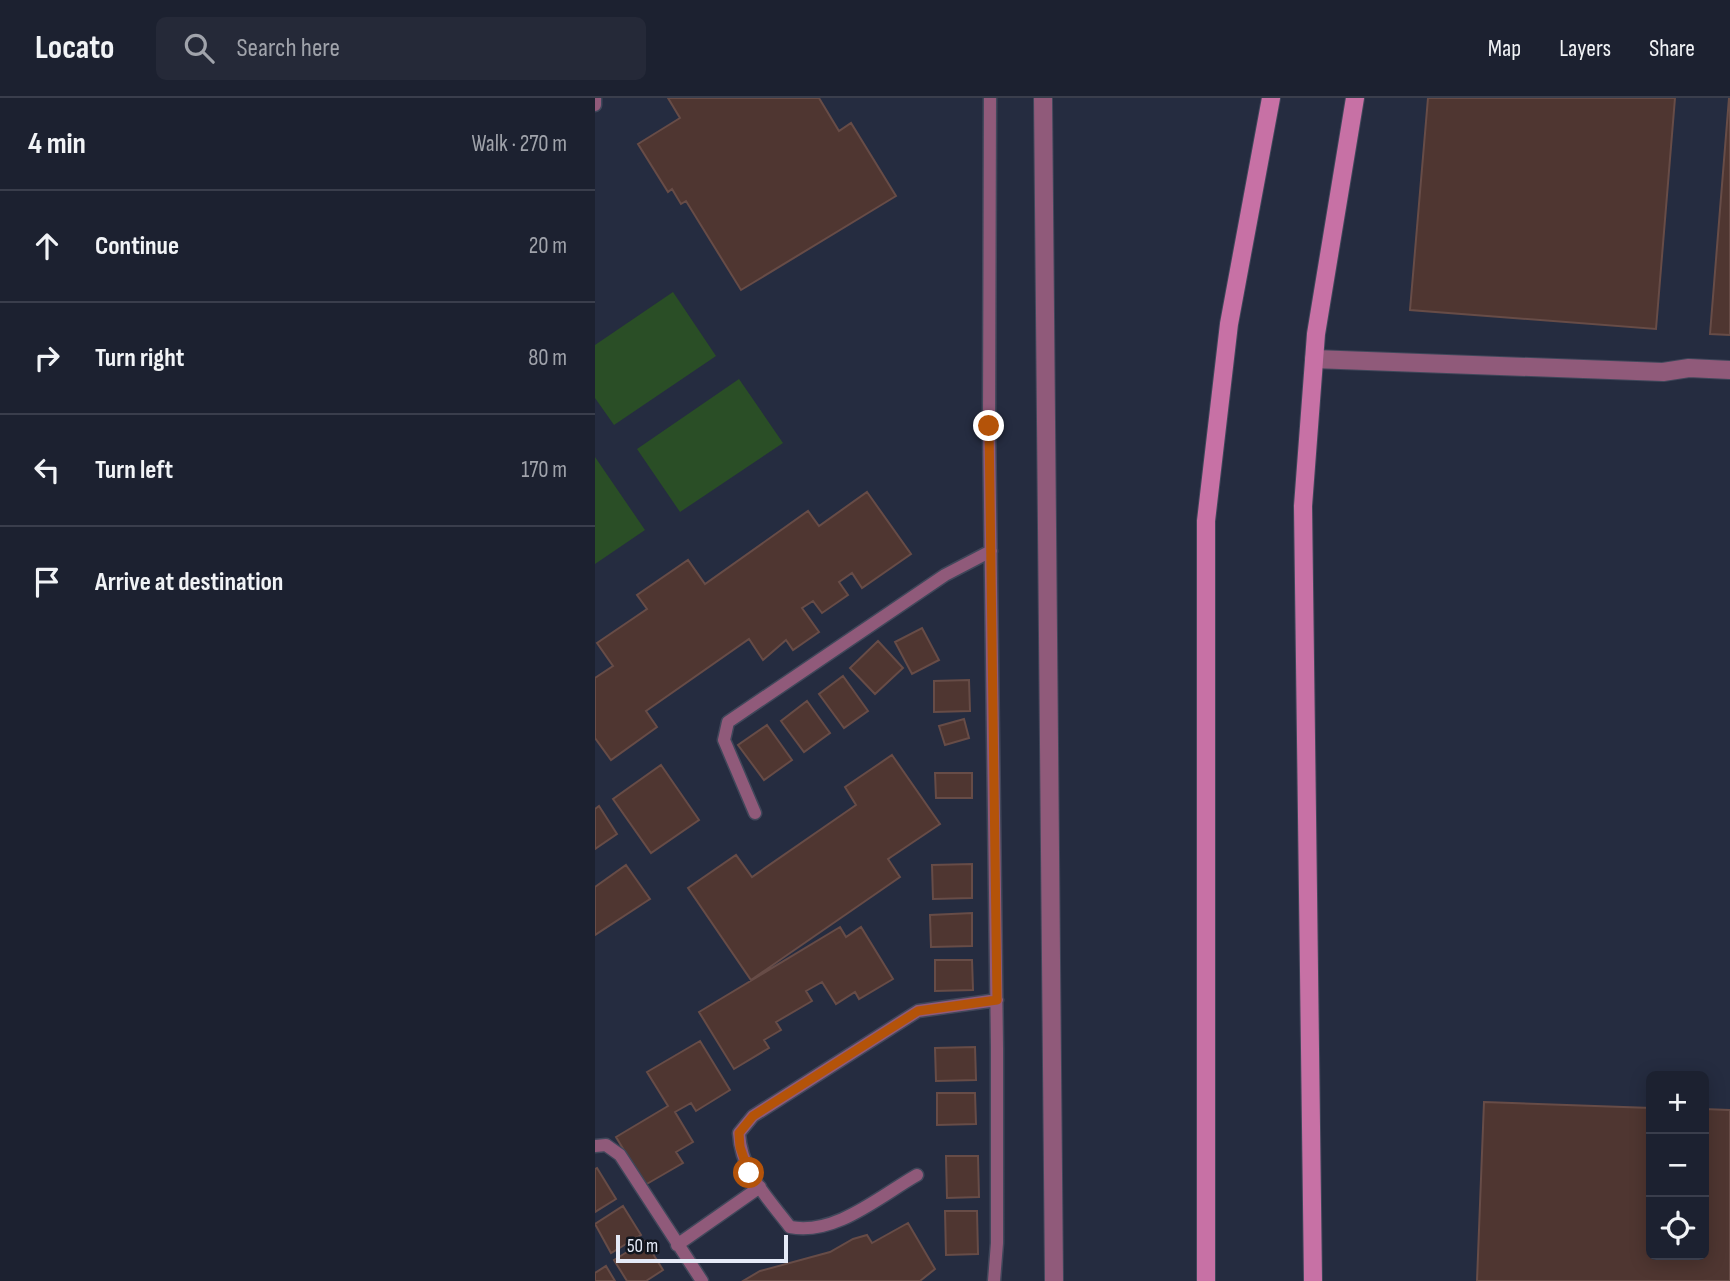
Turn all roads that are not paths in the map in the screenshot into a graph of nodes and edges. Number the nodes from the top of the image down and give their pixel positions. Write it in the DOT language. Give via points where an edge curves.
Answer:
graph roads {
  1 [pos="595,98"];
  2 [pos="990,98"];
  3 [pos="1042,98"];
  4 [pos="1271,98"];
  5 [pos="1355,98"];
  6 [pos="595,105"];
  7 [pos="1314,359"];
  8 [pos="1730,370"];
  9 [pos="991,551"];
  10 [pos="755,813"];
  11 [pos="997,1000"];
  12 [pos="595,1146"];
  13 [pos="917,1175"];
  14 [pos="760,1187"];
  15 [pos="677,1245"];
  16 [pos="702,1281"];
  17 [pos="993,1281"];
  18 [pos="1054,1281"];
  19 [pos="1206,1281"];
  20 [pos="1313,1281"];
  1 -- 6 [label="lane"];
  2 -- 9 [label="lane"];
  3 -- 18 [label="street"];
  4 -- 19 [label="main road" via="1229,324 1206,521"];
  5 -- 7 [label="main road"];
  7 -- 8 [label="street" via="1663,372"];
  7 -- 20 [label="main road" via="1303,506"];
  9 -- 10 [label="lane" via="945,575 728,723 724,740"];
  9 -- 11 [label="lane"];
  11 -- 14 [label="lane" via="918,1011 753,1116 739,1133 740,1147 749,1173"];
  11 -- 17 [label="lane"];
  12 -- 15 [label="lane" via="606,1145 620,1155"];
  13 -- 14 [label="lane" via="828,1226 806,1230 790,1227"];
  14 -- 15 [label="lane"];
  15 -- 16 [label="lane"];
}
